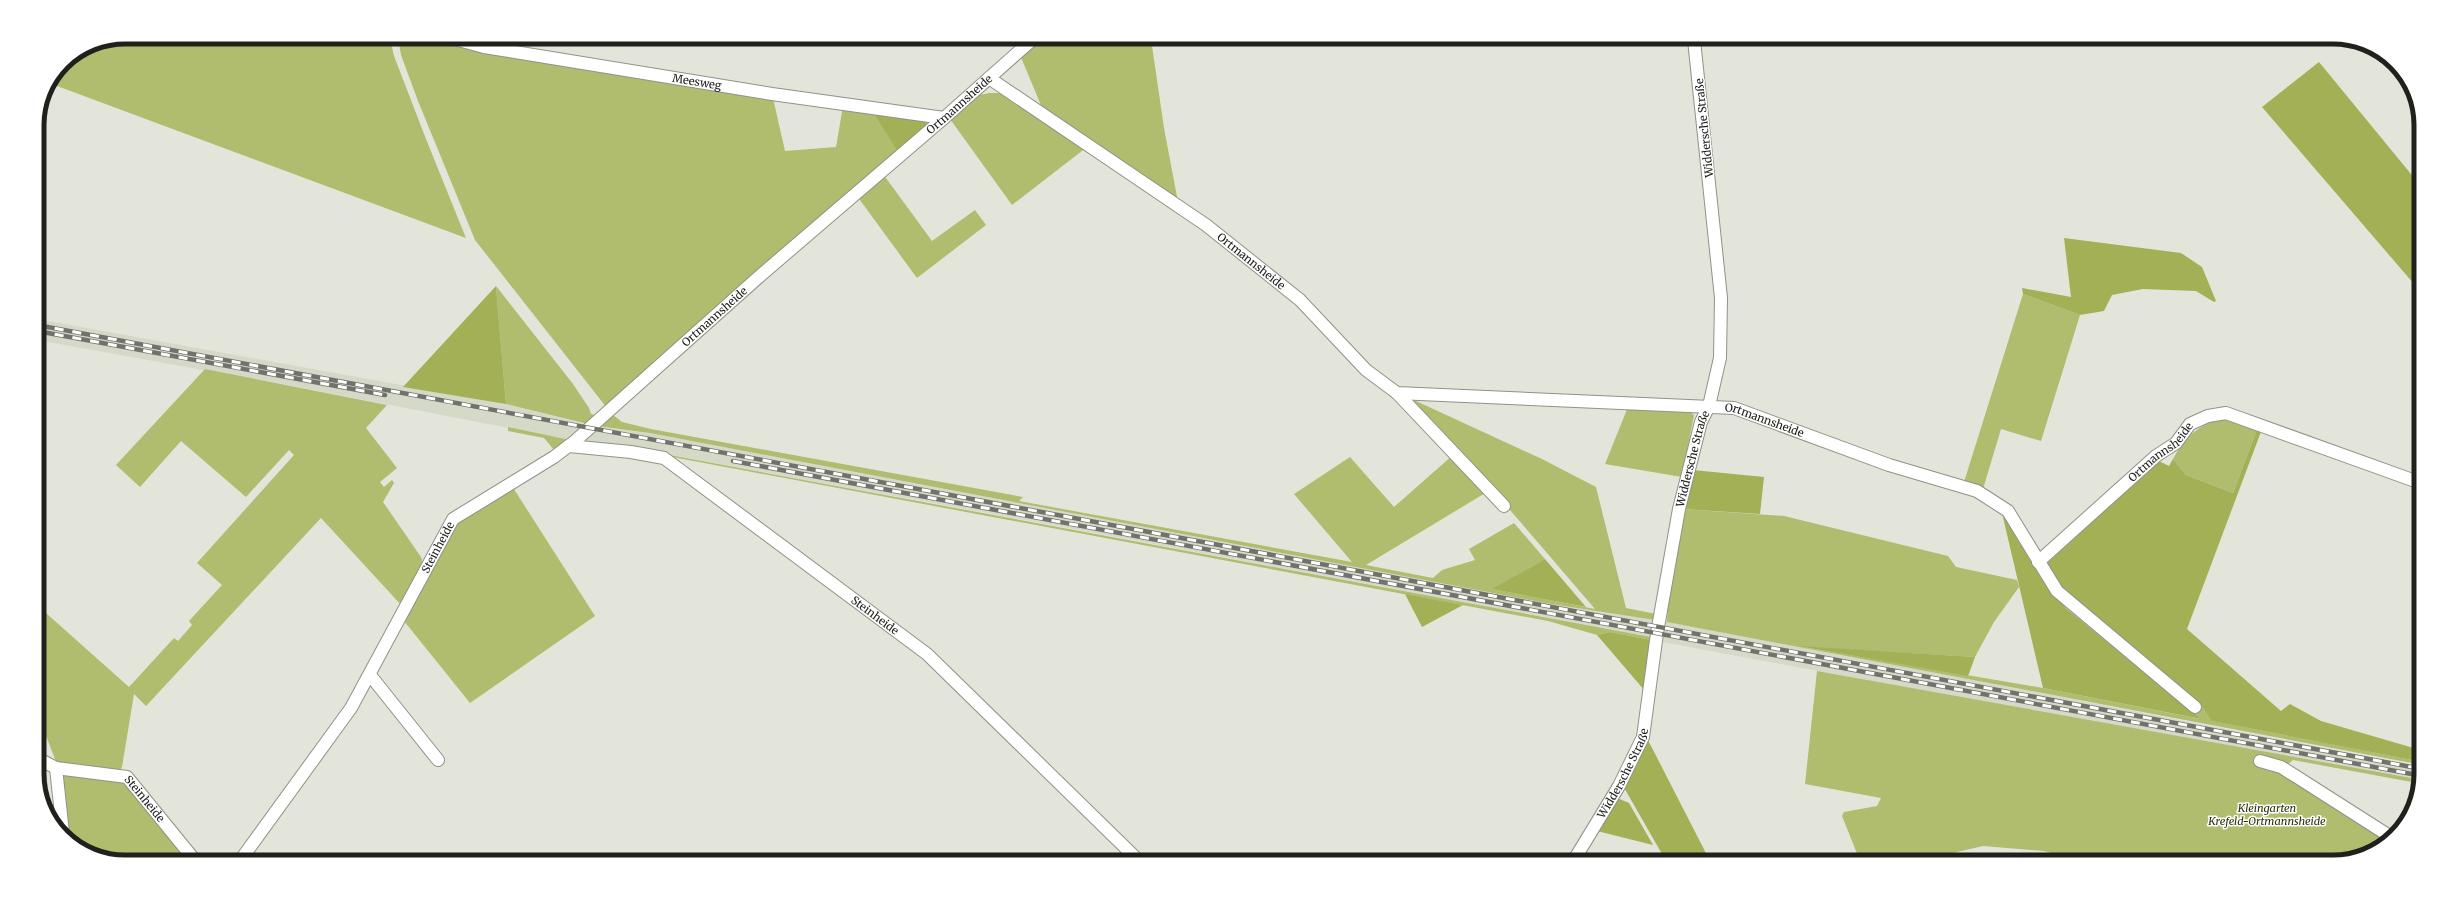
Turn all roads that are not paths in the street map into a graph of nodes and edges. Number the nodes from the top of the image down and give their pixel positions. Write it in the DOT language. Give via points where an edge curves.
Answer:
graph roads {
  1 [pos="476,44"];
  2 [pos="1027,44"];
  3 [pos="1694,44"];
  4 [pos="989,78"];
  5 [pos="944,118"];
  6 [pos="1397,393"];
  7 [pos="1709,406"];
  8 [pos="594,424"];
  9 [pos="569,446"];
  10 [pos="2414,481"];
  11 [pos="1504,506"];
  12 [pos="2038,562"];
  13 [pos="370,675"];
  14 [pos="2195,707"];
  15 [pos="438,760"];
  16 [pos="2260,761"];
  17 [pos="44,762"];
  18 [pos="56,768"];
  19 [pos="62,824"];
  20 [pos="2387,834"];
  21 [pos="191,855"];
  22 [pos="244,855"];
  23 [pos="1133,855"];
  24 [pos="1577,855"];
  1 -- 5 [label="street, Meesweg" via="772,94"];
  2 -- 4 [label="street"];
  3 -- 7 [label="street, Widdersche Straße" via="1721,298 1720,358"];
  4 -- 5 [label="street, Ortmannsheide"];
  4 -- 6 [label="street, Ortmannsheide" via="1206,225 1300,300 1366,370"];
  5 -- 8 [label="street, Ortmannsheide" via="761,275"];
  6 -- 7 [label="street, Ortmannsheide"];
  6 -- 11 [label="street, Ortmannsheide"];
  7 -- 12 [label="street, Ortmannsheide" via="1734,408 1890,465 1977,491 2008,511"];
  7 -- 24 [label="street, Widdersche Straße" via="1701,422 1680,509 1657,633 1643,737 1619,786"];
  8 -- 9 [label="street, Steinheide"];
  9 -- 13 [label="street, Steinheide" via="453,519"];
  9 -- 23 [label="street, Steinheide" via="664,458 927,654"];
  10 -- 12 [label="street, Ortmannsheide" via="2226,412 2190,424 2176,443 2156,456"];
  12 -- 14 [label="street, Ortmannsheide" via="2057,591 2069,603"];
  13 -- 15 [label="street"];
  13 -- 22 [label="street, Steinheide" via="351,708"];
  16 -- 20 [label="street" via="2281,767"];
  17 -- 18 [label="street, Steinheide"];
  18 -- 19 [label="street"];
  18 -- 21 [label="street, Steinheide" via="127,777"];
}
